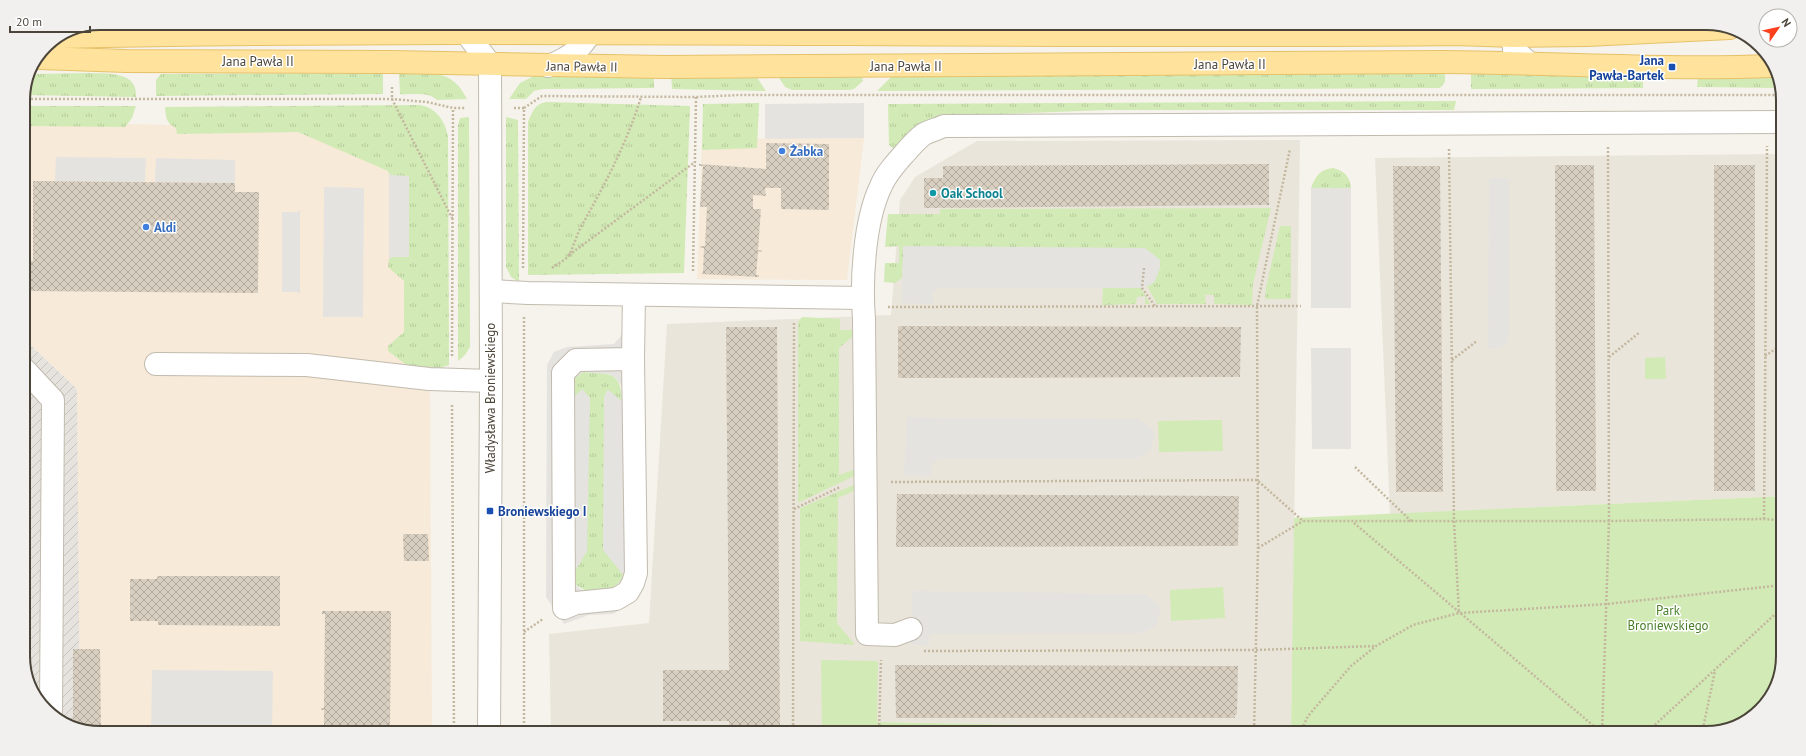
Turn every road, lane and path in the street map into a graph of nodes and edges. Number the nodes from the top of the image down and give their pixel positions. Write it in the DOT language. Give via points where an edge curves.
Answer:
graph roads {
  1 [pos="368,30"];
  2 [pos="423,30"];
  3 [pos="466,30"];
  4 [pos="591,30"];
  5 [pos="642,30"];
  6 [pos="728,30"];
  7 [pos="1501,30"];
  8 [pos="1512,30"];
  9 [pos="1524,30"];
  10 [pos="1689,30"];
  11 [pos="359,33"];
  12 [pos="741,34"];
  13 [pos="70,37"];
  14 [pos="43,58"];
  15 [pos="1529,63"];
  16 [pos="490,64"];
  17 [pos="548,66"];
  18 [pos="1767,66"];
  19 [pos="1776,95"];
  20 [pos="641,97"];
  21 [pos="696,97"];
  22 [pos="30,99"];
  23 [pos="392,99"];
  24 [pos="453,108"];
  25 [pos="469,108"];
  26 [pos="1608,122"];
  27 [pos="1775,122"];
  28 [pos="1283,149"];
  29 [pos="1449,150"];
  30 [pos="695,162"];
  31 [pos="453,220"];
  32 [pos="568,256"];
  33 [pos="1144,268"];
  34 [pos="546,272"];
  35 [pos="693,272"];
  36 [pos="491,291"];
  37 [pos="524,293"];
  38 [pos="634,295"];
  39 [pos="872,303"];
  40 [pos="1257,306"];
  41 [pos="1301,306"];
  42 [pos="1155,307"];
  43 [pos="794,314"];
  44 [pos="1640,332"];
  45 [pos="1477,341"];
  46 [pos="1776,349"];
  47 [pos="1765,356"];
  48 [pos="1609,357"];
  49 [pos="633,359"];
  50 [pos="1452,360"];
  51 [pos="156,364"];
  52 [pos="30,375"];
  53 [pos="452,380"];
  54 [pos="491,381"];
  55 [pos="1355,467"];
  56 [pos="866,475"];
  57 [pos="1257,480"];
  58 [pos="887,482"];
  59 [pos="794,509"];
  60 [pos="1764,519"];
  61 [pos="1776,520"];
  62 [pos="1303,521"];
  63 [pos="1609,521"];
  64 [pos="1412,522"];
  65 [pos="1454,522"];
  66 [pos="1354,523"];
  67 [pos="1258,548"];
  68 [pos="1776,586"];
  69 [pos="1607,604"];
  70 [pos="1459,613"];
  71 [pos="1776,613"];
  72 [pos="912,629"];
  73 [pos="882,636"];
  74 [pos="1376,646"];
  75 [pos="1256,650"];
  76 [pos="921,651"];
  77 [pos="1715,670"];
  78 [pos="51,706"];
  79 [pos="454,726"];
  80 [pos="489,726"];
  81 [pos="524,726"];
  82 [pos="793,726"];
  83 [pos="879,726"];
  84 [pos="1254,726"];
  85 [pos="1303,726"];
  86 [pos="1594,726"];
  87 [pos="1602,726"];
  88 [pos="1654,726"];
  89 [pos="1703,726"];
  1 -- 11 [label="street"];
  2 -- 11 [label="main road, Jana Pawła II"];
  3 -- 16 [label="street"];
  4 -- 17 [label="street" via="581,47"];
  5 -- 12 [label="main road, Jana Pawła II"];
  6 -- 12 [label="street"];
  7 -- 12 [label="main road, Jana Pawła II" via="1456,34"];
  8 -- 15 [label="street" via="1514,50"];
  9 -- 10 [label="main road, Jana Pawła II" via="1587,35"];
  11 -- 13 [label="main road, Jana Pawła II"];
  14 -- 16 [label="main road, Jana Pawła II"];
  15 -- 17 [label="main road, Jana Pawła II"];
  15 -- 18 [label="main road, Jana Pawła II" via="1720,68"];
  16 -- 17 [label="main road, Jana Pawła II"];
  16 -- 36 [label="street, Władysława Broniewskiego"];
  19 -- 21 [label="path"];
  20 -- 21 [label="path"];
  20 -- 32 [label="path" via="623,148"];
  20 -- 37 [label="path" via="542,96 524,108"];
  21 -- 30 [label="path"];
  22 -- 23 [label="path"];
  23 -- 24 [label="path" via="427,102"];
  23 -- 31 [label="path"];
  24 -- 25 [label="path"];
  24 -- 31 [label="path"];
  26 -- 27 [label="street"];
  26 -- 39 [label="street" via="944,126 924,134 913,144 890,170 881,185 872,208 867,241"];
  26 -- 48 [label="path"];
  27 -- 47 [label="path"];
  28 -- 40 [label="path" via="1291,149"];
  29 -- 50 [label="path"];
  30 -- 32 [label="path"];
  30 -- 35 [label="path"];
  31 -- 53 [label="path"];
  32 -- 34 [label="path"];
  33 -- 42 [label="path" via="1142,288"];
  36 -- 37 [label="street"];
  36 -- 54 [label="street, Władysława Broniewskiego"];
  37 -- 38 [label="street"];
  37 -- 81 [label="path"];
  38 -- 39 [label="street"];
  38 -- 49 [label="street"];
  39 -- 42 [label="path"];
  39 -- 56 [label="street"];
  40 -- 41 [label="path"];
  40 -- 42 [label="path"];
  40 -- 57 [label="path"];
  43 -- 59 [label="path"];
  44 -- 48 [label="path"];
  45 -- 50 [label="path"];
  46 -- 47 [label="path"];
  47 -- 60 [label="path"];
  48 -- 63 [label="path"];
  49 -- 49 [label="street" via="576,360 563,373 564,608 576,603 616,599 628,592 633,583 636,565"];
  50 -- 65 [label="path"];
  51 -- 53 [label="street" via="307,365"];
  52 -- 78 [label="street" via="53,400"];
  53 -- 54 [label="street"];
  53 -- 79 [label="path"];
  54 -- 80 [label="street, Władysława Broniewskiego"];
  55 -- 64 [label="path"];
  56 -- 59 [label="path"];
  56 -- 73 [label="street" via="867,634"];
  57 -- 58 [label="path"];
  57 -- 62 [label="path"];
  57 -- 67 [label="path"];
  59 -- 82 [label="path"];
  60 -- 61 [label="path"];
  60 -- 63 [label="path"];
  62 -- 66 [label="path"];
  62 -- 67 [label="path"];
  63 -- 65 [label="path"];
  63 -- 69 [label="path"];
  64 -- 65 [label="path"];
  64 -- 66 [label="path"];
  65 -- 70 [label="path"];
  66 -- 70 [label="path"];
  67 -- 75 [label="path"];
  68 -- 69 [label="path"];
  69 -- 70 [label="path"];
  69 -- 87 [label="path"];
  70 -- 74 [label="path" via="1413,625"];
  70 -- 86 [label="path"];
  71 -- 77 [label="path"];
  72 -- 73 [label="street"];
  73 -- 83 [label="path"];
  74 -- 75 [label="path"];
  74 -- 85 [label="path" via="1346,672 1308,716"];
  75 -- 76 [label="path"];
  75 -- 84 [label="path"];
  77 -- 88 [label="path"];
  77 -- 89 [label="path"];
}
